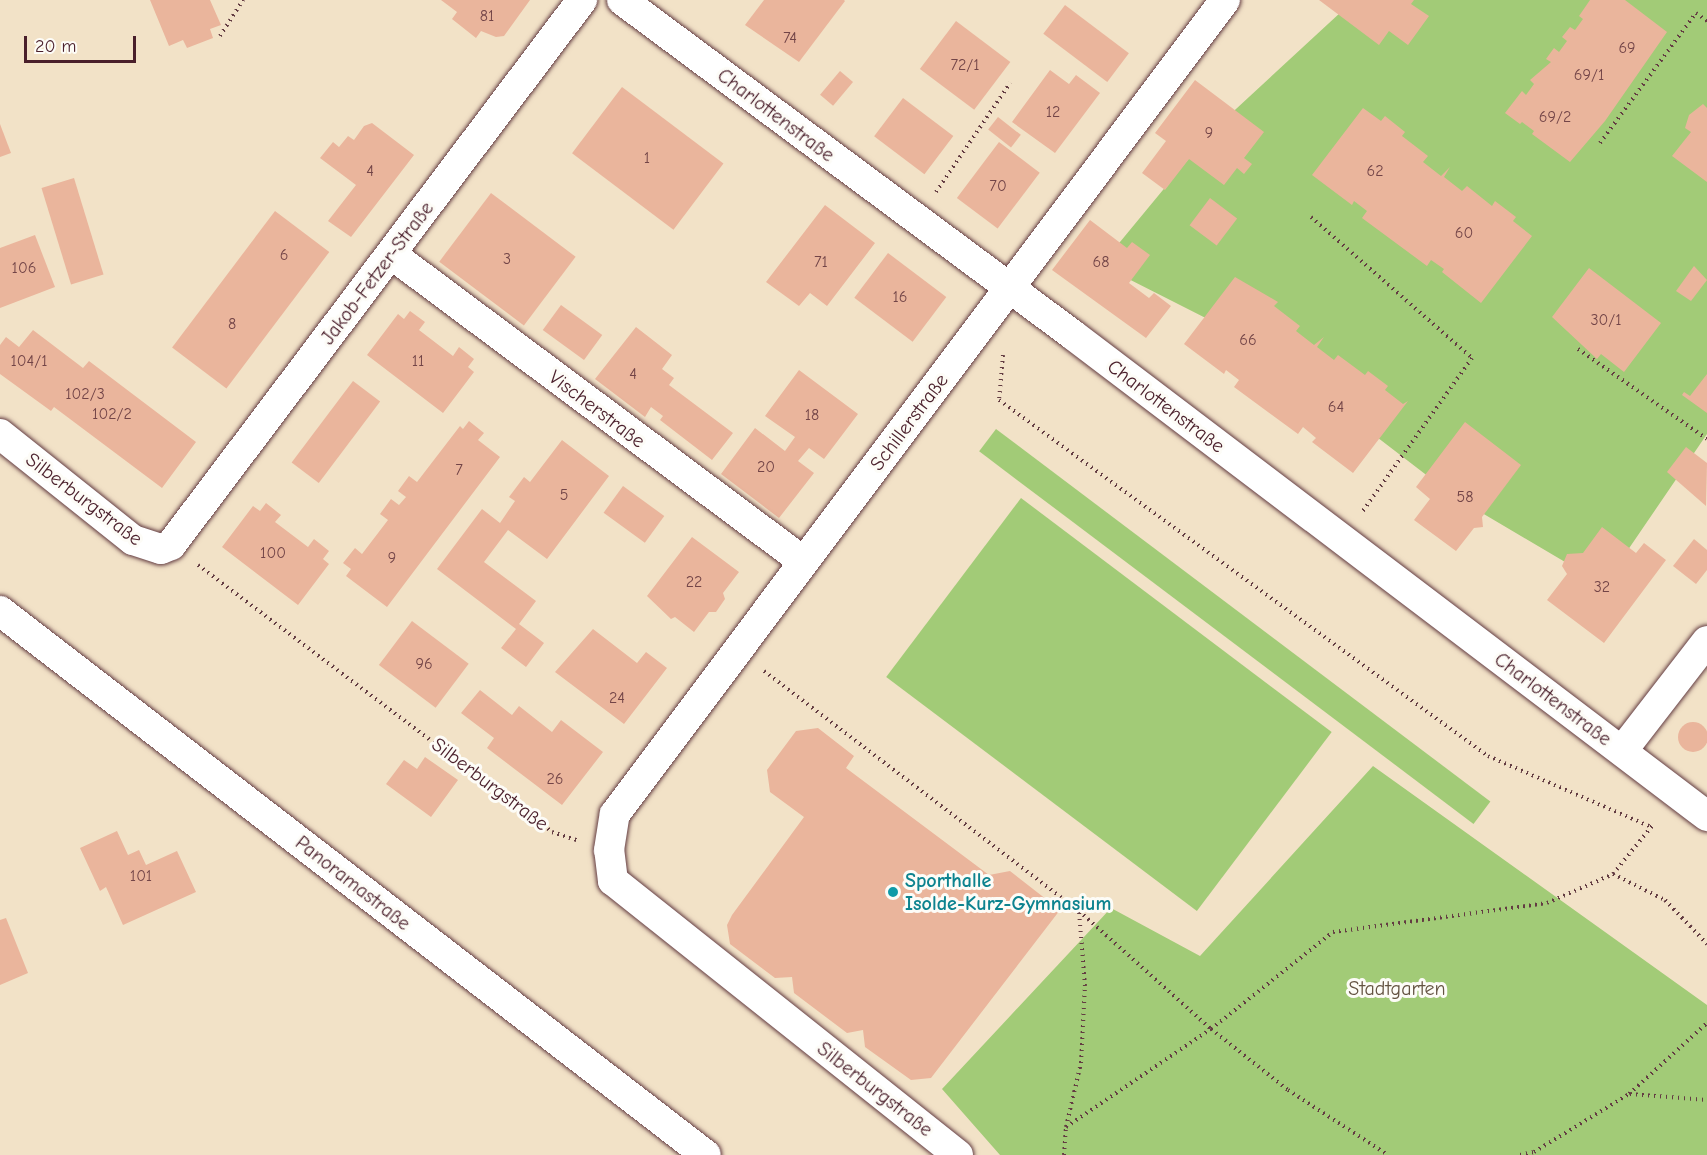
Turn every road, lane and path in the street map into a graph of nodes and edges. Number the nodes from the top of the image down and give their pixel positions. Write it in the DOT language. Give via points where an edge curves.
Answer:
graph roads {
  1 [pos="243,0"];
  2 [pos="582,0"];
  3 [pos="622,0"];
  4 [pos="1225,0"];
  5 [pos="1707,21"];
  6 [pos="220,36"];
  7 [pos="1010,83"];
  8 [pos="1600,142"];
  9 [pos="1311,217"];
  10 [pos="917,219"];
  11 [pos="391,254"];
  12 [pos="1009,288"];
  13 [pos="1004,344"];
  14 [pos="1578,349"];
  15 [pos="0,434"];
  16 [pos="1707,439"];
  17 [pos="1342,539"];
  18 [pos="171,544"];
  19 [pos="804,562"];
  20 [pos="0,611"];
  21 [pos="1707,641"];
  22 [pos="791,692"];
  23 [pos="1622,751"];
  24 [pos="1671,787"];
  25 [pos="1707,816"];
  26 [pos="1651,827"];
  27 [pos="609,850"];
  28 [pos="1613,874"];
  29 [pos="1079,911"];
  30 [pos="1707,944"];
  31 [pos="1707,1023"];
  32 [pos="1211,1029"];
  33 [pos="1629,1094"];
  34 [pos="1707,1100"];
  35 [pos="1066,1127"];
  36 [pos="1534,1152"];
  37 [pos="706,1155"];
  38 [pos="958,1155"];
  39 [pos="1064,1155"];
  40 [pos="1388,1155"];
  41 [pos="1520,1155"];
  42 [pos="1542,1155"];
  1 -- 6 [label="path"];
  2 -- 11 [label="street, Jakob-Fetzer-Straße"];
  3 -- 10 [label="street, Charlottenstraße"];
  4 -- 12 [label="street, Schillerstraße"];
  5 -- 8 [label="path" via="1696,13"];
  7 -- 10 [label="path"];
  9 -- 17 [label="path" via="1473,358"];
  10 -- 12 [label="street, Charlottenstraße"];
  11 -- 18 [label="street, Jakob-Fetzer-Straße"];
  11 -- 19 [label="street, Vischerstraße"];
  12 -- 17 [label="street, Charlottenstraße"];
  12 -- 19 [label="street, Schillerstraße"];
  13 -- 26 [label="path" via="999,400 1488,756"];
  14 -- 16 [label="path"];
  15 -- 18 [label="street, Silberburgstraße" via="133,540 161,549"];
  17 -- 23 [label="street, Charlottenstraße"];
  18 -- 27 [label="path, Silberburgstraße" via="552,832"];
  19 -- 27 [label="street, Schillerstraße" via="615,814"];
  20 -- 37 [label="street, Panoramastraße"];
  21 -- 23 [label="street"];
  22 -- 29 [label="path"];
  23 -- 24 [label="street, Charlottenstraße"];
  24 -- 25 [label="street, Charlottenstraße"];
  24 -- 26 [label="path"];
  26 -- 28 [label="path"];
  27 -- 38 [label="street, Silberburgstraße" via="613,881"];
  28 -- 30 [label="path" via="1665,900"];
  28 -- 32 [label="path" via="1547,903 1333,932"];
  29 -- 32 [label="path"];
  29 -- 35 [label="path" via="1085,986 1082,1063"];
  31 -- 33 [label="path"];
  32 -- 35 [label="path"];
  32 -- 40 [label="path" via="1288,1090"];
  33 -- 34 [label="path"];
  33 -- 36 [label="path"];
  35 -- 39 [label="path"];
  36 -- 41 [label="path"];
  36 -- 42 [label="path"];
}
